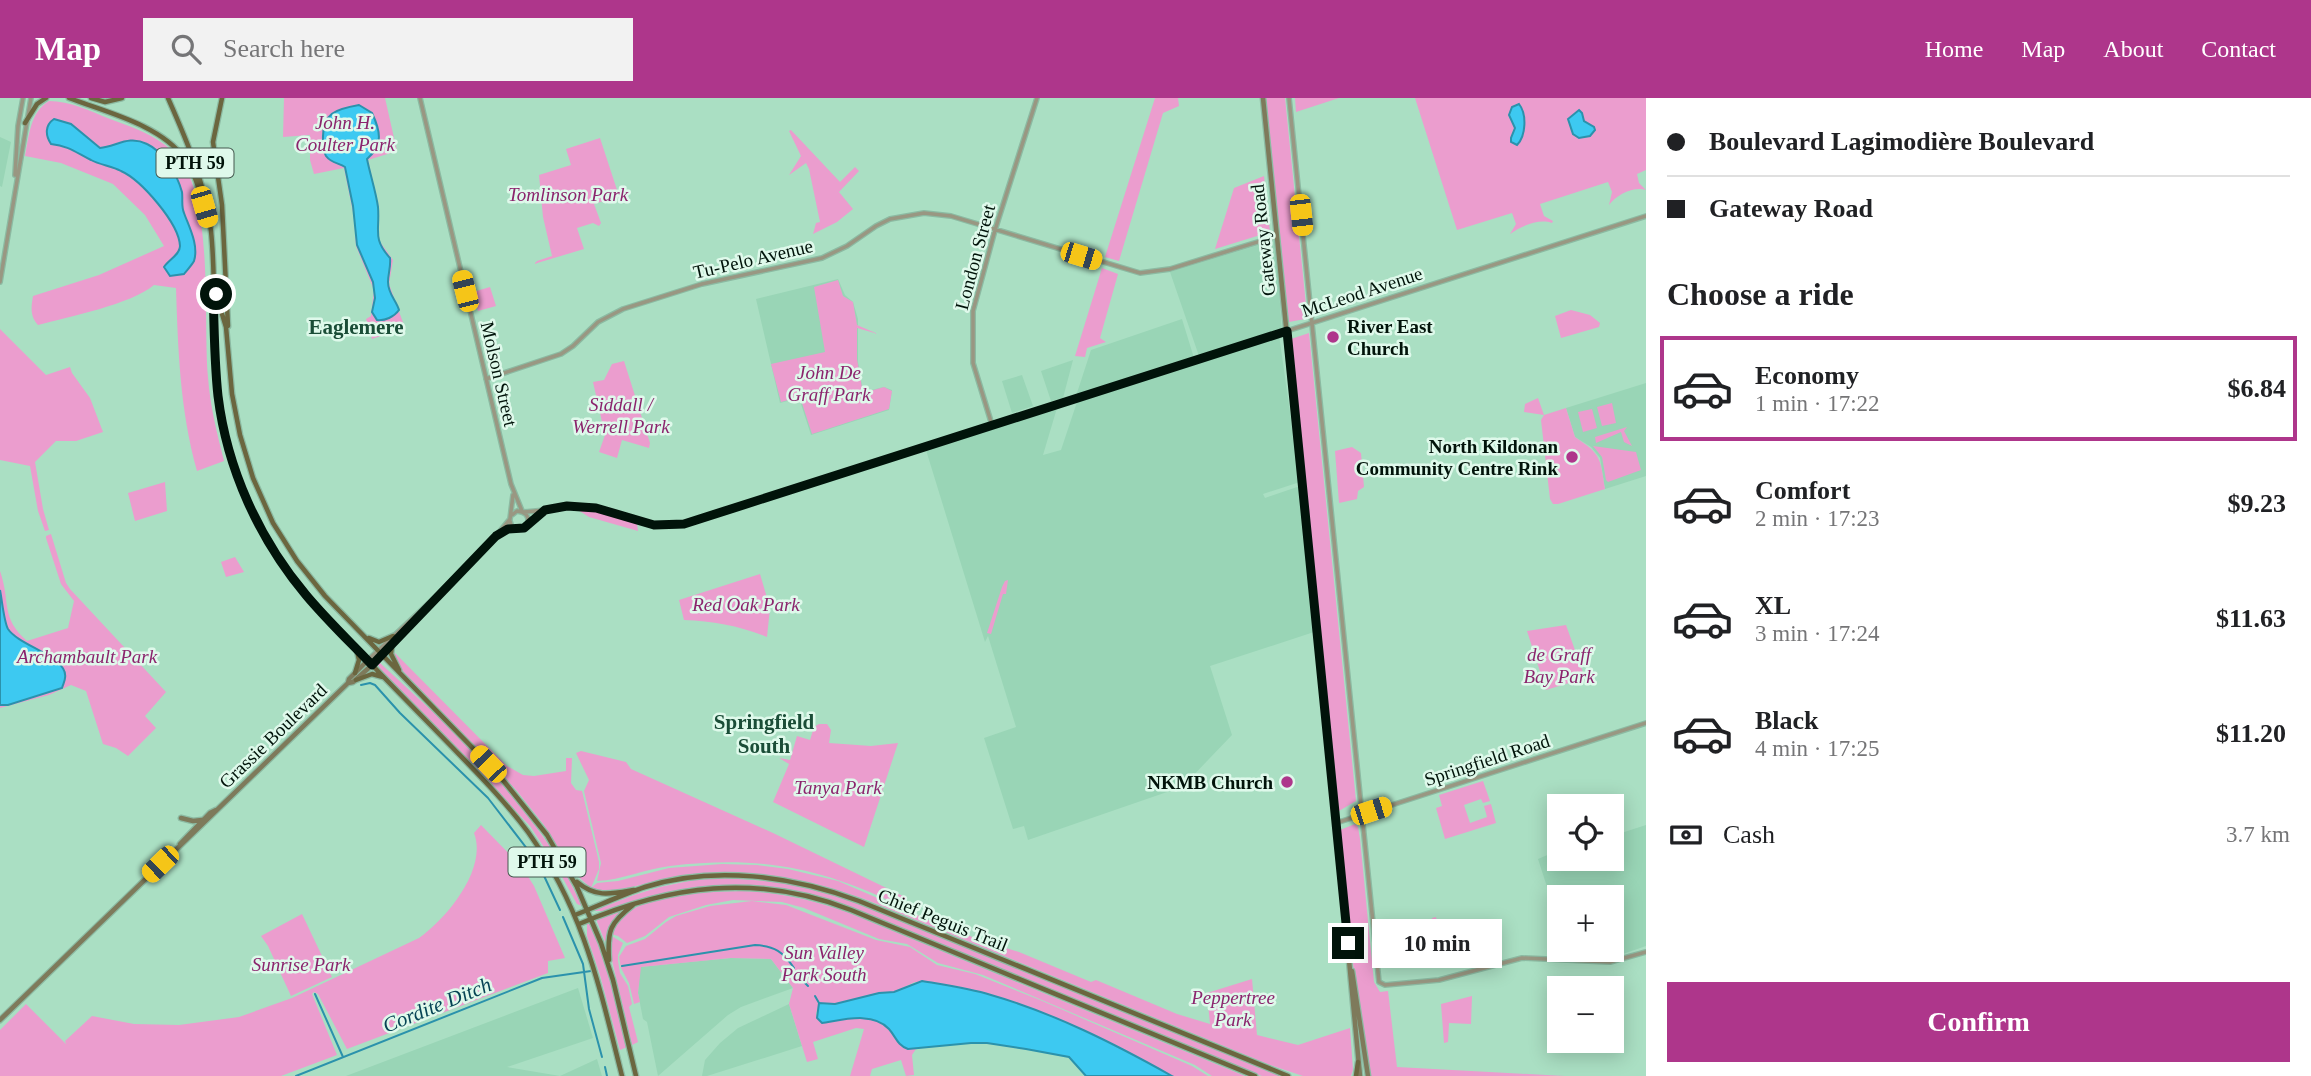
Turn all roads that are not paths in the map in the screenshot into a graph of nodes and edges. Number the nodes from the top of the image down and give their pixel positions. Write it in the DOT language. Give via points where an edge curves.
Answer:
graph roads {
  1 [pos="23,98"];
  2 [pos="31,98"];
  3 [pos="46,98"];
  4 [pos="69,98"];
  5 [pos="91,98"];
  6 [pos="122,98"];
  7 [pos="168,98"];
  8 [pos="222,98"];
  9 [pos="420,98"];
  10 [pos="1037,98"];
  11 [pos="1263,98"];
  12 [pos="1289,98"];
  13 [pos="25,123"];
  14 [pos="15,185"];
  15 [pos="1646,216"];
  16 [pos="995,230"];
  17 [pos="211,231"];
  18 [pos="1277,236"];
  19 [pos="0,282"];
  20 [pos="213,284"];
  21 [pos="1312,323"];
  22 [pos="1287,331"];
  23 [pos="229,346"];
  24 [pos="486,379"];
  25 [pos="992,425"];
  26 [pos="513,493"];
  27 [pos="545,510"];
  28 [pos="522,512"];
  29 [pos="510,518"];
  30 [pos="528,523"];
  31 [pos="516,529"];
  32 [pos="496,536"];
  33 [pos="429,603"];
  34 [pos="361,633"];
  35 [pos="393,636"];
  36 [pos="350,642"];
  37 [pos="392,645"];
  38 [pos="380,653"];
  39 [pos="370,662"];
  40 [pos="355,673"];
  41 [pos="403,677"];
  42 [pos="386,679"];
  43 [pos="356,680"];
  44 [pos="348,683"];
  45 [pos="1646,723"];
  46 [pos="217,809"];
  47 [pos="1362,814"];
  48 [pos="181,818"];
  49 [pos="203,820"];
  50 [pos="1336,823"];
  51 [pos="177,848"];
  52 [pos="572,877"];
  53 [pos="645,887"];
  54 [pos="637,901"];
  55 [pos="588,910"];
  56 [pos="575,915"];
  57 [pos="591,918"];
  58 [pos="579,924"];
  59 [pos="1646,952"];
  60 [pos="1350,964"];
  61 [pos="609,968"];
  62 [pos="0,1020"];
  63 [pos="622,1076"];
  64 [pos="636,1076"];
  65 [pos="1255,1076"];
  66 [pos="1288,1076"];
  67 [pos="1358,1076"];
  68 [pos="1368,1076"];
  1 -- 14 [label="street"];
  2 -- 13 [label="street"];
  3 -- 13 [label="main road"];
  4 -- 17 [label="main road" via="145,128 173,145 192,172"];
  5 -- 6 [label="main road" via="105,102"];
  7 -- 17 [label="main road, PTH 59" via="198,172"];
  8 -- 23 [label="main road" via="213,142 225,243"];
  9 -- 24 [label="street, Molson Street"];
  10 -- 16 [label="street, London Street"];
  11 -- 18 [label="main road, Gateway Road"];
  12 -- 21 [label="street"];
  13 -- 14 [label="street"];
  14 -- 19 [label="street"];
  15 -- 21 [label="street, McLeod Avenue"];
  16 -- 18 [label="street, Tu-Pelo Avenue" via="1149,273"];
  16 -- 24 [label="street, Tu-Pelo Avenue" via="943,214 915,213 890,219 822,258 702,284 617,311 558,356"];
  16 -- 25 [label="street, London Street" via="971,323 972,363"];
  17 -- 20 [label="main road, PTH 59"];
  18 -- 22 [label="main road, Gateway Road"];
  20 -- 23 [label="main road, PTH 59"];
  20 -- 36 [label="main road, PTH 59" via="218,398 239,480 279,560"];
  21 -- 22 [label="street, McLeod Avenue"];
  21 -- 47 [label="street"];
  22 -- 25 [label="street, McLeod Avenue"];
  22 -- 50 [label="main road, Gateway Road"];
  23 -- 34 [label="main road, PTH 59" via="234,411 260,496 297,561"];
  24 -- 26 [label="street, Molson Street"];
  25 -- 27 [label="street, McLeod Avenue" via="684,524 644,523 585,506"];
  26 -- 28 [label="street, Molson Street"];
  26 -- 29 [label="street, Molson Street"];
  27 -- 28 [label="street"];
  27 -- 30 [label="street"];
  28 -- 29 [label="street" via="514,512"];
  28 -- 30 [label="street"];
  29 -- 31 [label="street"];
  29 -- 32 [label="street, Grassie Boulevard"];
  30 -- 31 [label="street"];
  31 -- 32 [label="street, Grassie Boulevard"];
  32 -- 33 [label="street, Grassie Boulevard"];
  33 -- 35 [label="street, Grassie Boulevard"];
  33 -- 37 [label="street, Grassie Boulevard"];
  34 -- 35 [label="main road" via="379,642"];
  34 -- 38 [label="main road, PTH 59"];
  35 -- 38 [label="street, Grassie Boulevard"];
  36 -- 39 [label="main road, PTH 59"];
  36 -- 40 [label="main road" via="359,655"];
  37 -- 38 [label="street, Grassie Boulevard"];
  37 -- 41 [label="main road" via="392,657"];
  38 -- 39 [label="street, Grassie Boulevard"];
  38 -- 41 [label="main road, PTH 59"];
  39 -- 40 [label="main road, Grassie Boulevard"];
  39 -- 42 [label="main road, PTH 59"];
  39 -- 43 [label="main road, Grassie Boulevard"];
  40 -- 44 [label="main road, Grassie Boulevard"];
  41 -- 52 [label="main road, PTH 59" via="508,785"];
  42 -- 43 [label="main road" via="374,674"];
  42 -- 56 [label="main road, PTH 59" via="512,812 549,865"];
  43 -- 44 [label="main road, Grassie Boulevard"];
  44 -- 46 [label="main road, Grassie Boulevard"];
  45 -- 47 [label="street, Springfield Road"];
  46 -- 49 [label="main road, Grassie Boulevard"];
  46 -- 51 [label="main road, Grassie Boulevard"];
  47 -- 50 [label="street, Springfield Road"];
  47 -- 59 [label="street" via="1380,984 1439,979 1522,958 1610,962"];
  48 -- 49 [label="main road"];
  49 -- 51 [label="main road, Grassie Boulevard"];
  50 -- 60 [label="main road, Gateway Road"];
  51 -- 62 [label="main road, Grassie Boulevard"];
  52 -- 53 [label="main road" via="597,894"];
  52 -- 55 [label="main road, PTH 59"];
  53 -- 55 [label="main road, Chief Peguis Trail"];
  53 -- 66 [label="main road, Chief Peguis Trail" via="699,877 739,876 831,891"];
  54 -- 57 [label="main road, Chief Peguis Trail"];
  54 -- 61 [label="main road" via="611,927"];
  54 -- 65 [label="main road, Chief Peguis Trail" via="721,887 809,896"];
  55 -- 56 [label="main road, Chief Peguis Trail"];
  55 -- 57 [label="main road, PTH 59"];
  56 -- 58 [label="main road, PTH 59"];
  57 -- 58 [label="main road, Chief Peguis Trail"];
  57 -- 61 [label="main road, PTH 59"];
  58 -- 63 [label="main road, PTH 59"];
  60 -- 67 [label="main road, Gateway Road"];
  60 -- 68 [label="main road, Gateway Road"];
  61 -- 64 [label="main road, PTH 59"];
}
